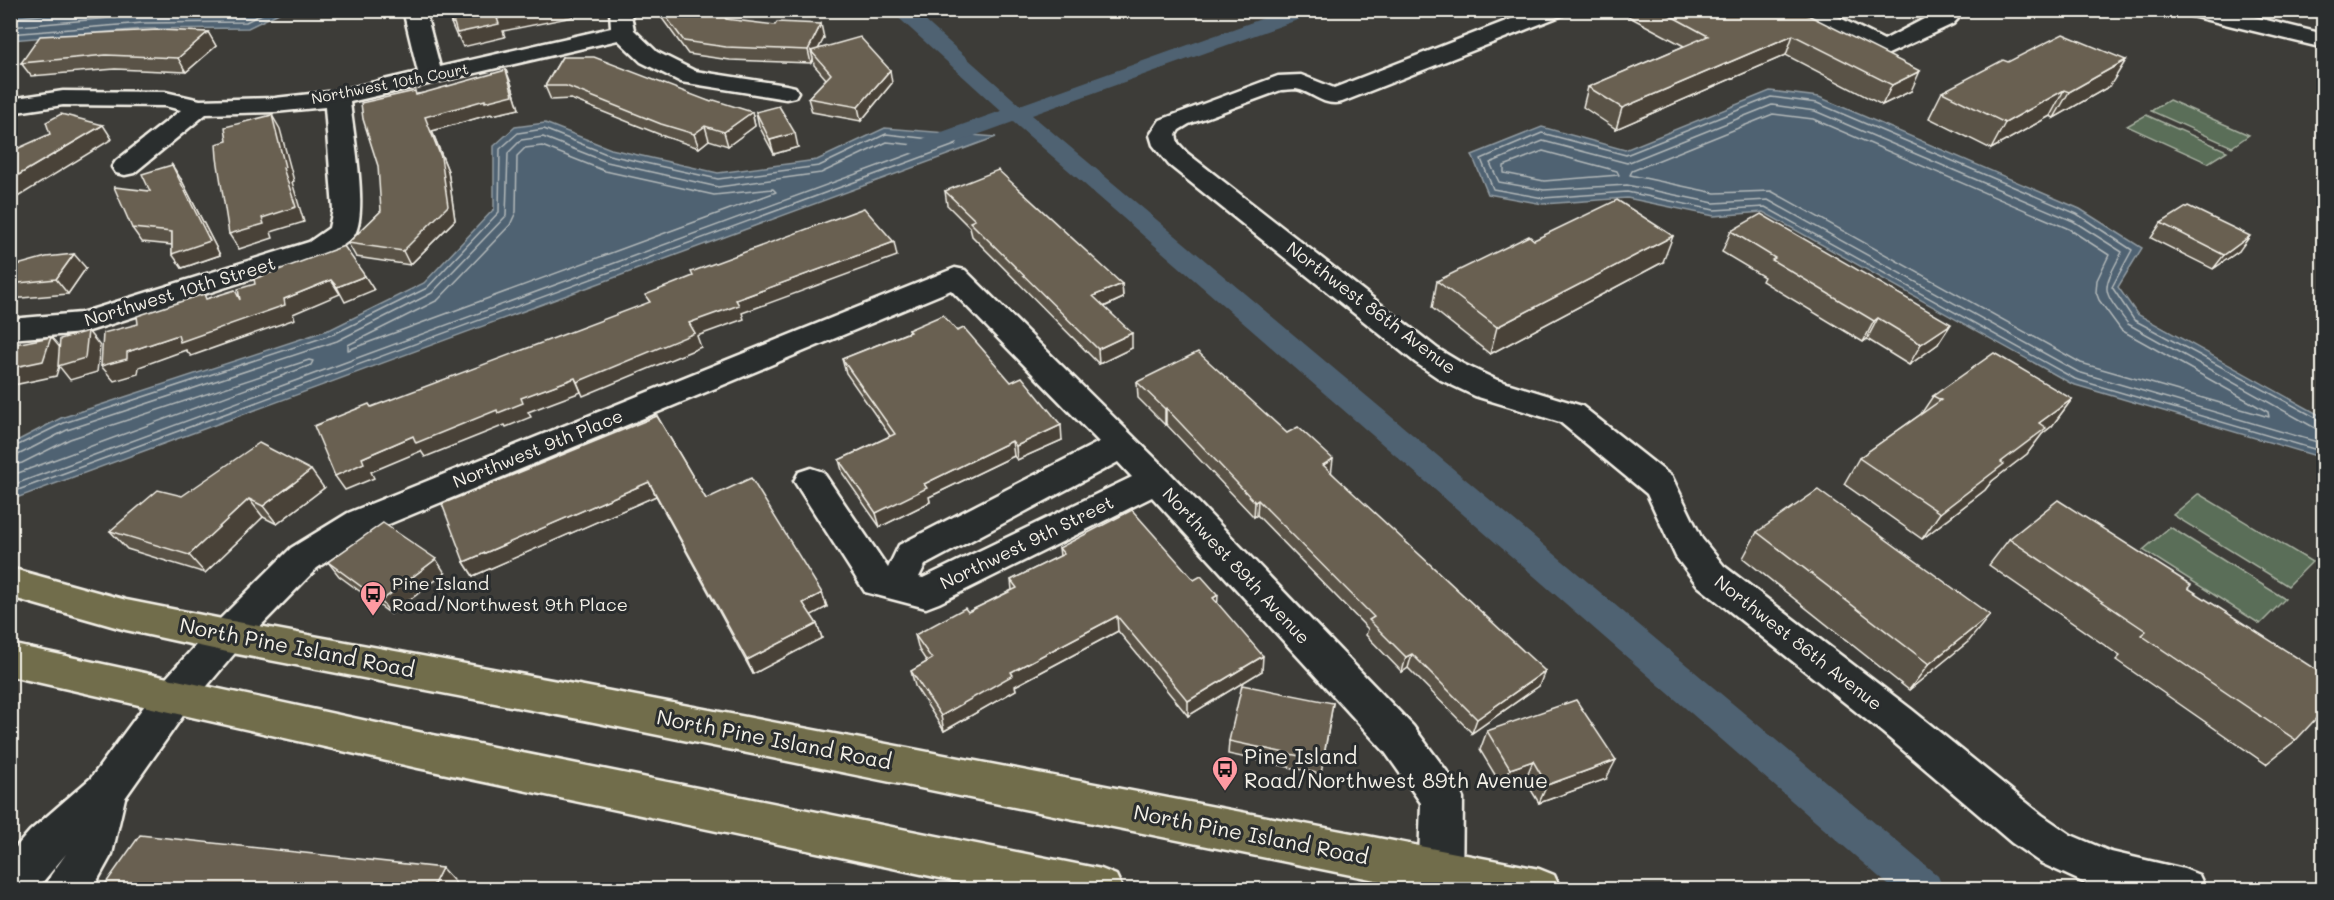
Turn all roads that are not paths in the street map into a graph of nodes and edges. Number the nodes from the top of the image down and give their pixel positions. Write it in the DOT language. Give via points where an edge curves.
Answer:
graph roads {
  1 [pos="414,10"];
  2 [pos="1555,10"];
  3 [pos="1805,10"];
  4 [pos="1955,10"];
  5 [pos="2195,10"];
  6 [pos="622,22"];
  7 [pos="2324,41"];
  8 [pos="431,77"];
  9 [pos="786,92"];
  10 [pos="337,98"];
  11 [pos="10,106"];
  12 [pos="200,107"];
  13 [pos="124,167"];
  14 [pos="955,277"];
  15 [pos="10,329"];
  16 [pos="1121,445"];
  17 [pos="1156,480"];
  18 [pos="811,481"];
  19 [pos="10,582"];
  20 [pos="897,585"];
  21 [pos="227,636"];
  22 [pos="10,660"];
  23 [pos="173,698"];
  24 [pos="106,791"];
  25 [pos="1440,881"];
  26 [pos="10,888"];
  27 [pos="66,890"];
  28 [pos="1101,890"];
  29 [pos="1539,890"];
  30 [pos="2184,890"];
  1 -- 8 [label="street"];
  2 -- 30 [label="street, Northwest 86th Avenue" via="1333,97 1301,82 1278,83 1169,125 1163,135 1166,145 1178,159 1427,356 1486,388 1571,414 1660,486 1688,547 1711,576 2048,845 2098,867"];
  3 -- 4 [label="street" via="1884,49 1945,19"];
  5 -- 7 [label="street"];
  6 -- 8 [label="street, Northwest 10th Court"];
  6 -- 9 [label="street" via="649,57 689,77"];
  8 -- 10 [label="street, Northwest 10th Court"];
  10 -- 12 [label="street, Northwest 10th Court"];
  10 -- 15 [label="street, Northwest 10th Street" via="347,209 342,232 319,248 82,323"];
  11 -- 12 [label="street, Northwest 10th Court" via="63,98 165,99"];
  12 -- 13 [label="street"];
  14 -- 16 [label="street, Northwest 89th Avenue"];
  14 -- 21 [label="street, Northwest 9th Place" via="360,522 304,558"];
  16 -- 17 [label="street, Northwest 89th Avenue"];
  16 -- 20 [label="street" via="912,555"];
  17 -- 20 [label="street, Northwest 9th Street" via="926,593"];
  17 -- 25 [label="street, Northwest 89th Avenue" via="1399,739 1424,772 1442,798"];
  18 -- 20 [label="street, Northwest 9th Street" via="878,582"];
  19 -- 21 [label="main road, North Pine Island Road" via="126,615"];
  21 -- 23 [label="street, Northwest 9th Place"];
  21 -- 25 [label="main road, North Pine Island Road" via="584,703"];
  22 -- 23 [label="main road"];
  23 -- 24 [label="street, Northwest 9th Place"];
  23 -- 28 [label="main road"];
  24 -- 26 [label="street" via="45,845"];
  24 -- 27 [label="street" via="91,854"];
  25 -- 29 [label="main road, North Pine Island Road"];
}
